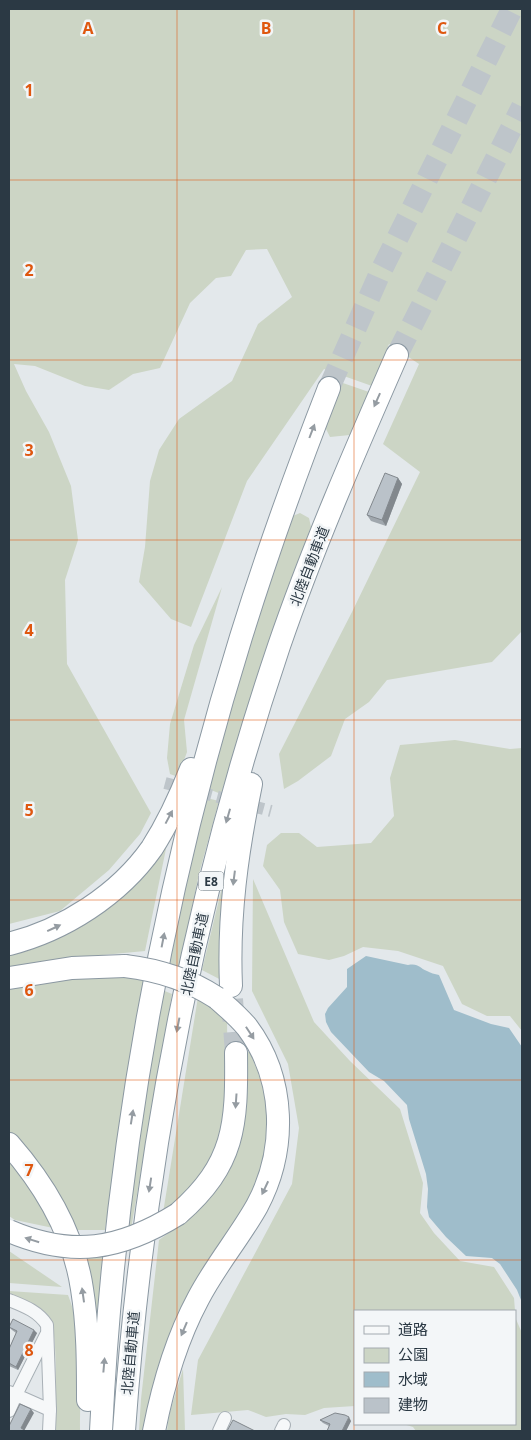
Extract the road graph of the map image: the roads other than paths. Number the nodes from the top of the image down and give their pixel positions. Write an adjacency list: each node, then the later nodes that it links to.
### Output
1 (397, 355): 4 (highway, 北陸自動車道 / E8, one-way to 4)
2 (329, 388): 3 (highway, 北陸自動車道 / E8, one-way to 2)
3 (299, 467): 5 (highway, one-way to 3); 19 (highway, 北陸自動車道 / E8, one-way to 3)
4 (311, 559): 7 (highway, one-way to 7); 20 (highway, 北陸自動車道 / E8, one-way to 20)
5 (9, 944)
6 (9, 978): 7 (highway, bridge)
7 (224, 992): 21 (highway, one-way to 21)
8 (236, 1052): 10 (highway, one-way to 10, bridge)
9 (9, 1144): 18 (highway, one-way to 9)
10 (9, 1231)
11 (9, 1300): 12 (street)
12 (47, 1333): 13 (street); 14 (street)
13 (12, 1394): 14 (street); 15 (street)
14 (50, 1410): 17 (street)
15 (9, 1411)
16 (225, 1418): 22 (street)
17 (49, 1431)
18 (89, 1431)
19 (101, 1431)
20 (124, 1431)
21 (154, 1431)
22 (220, 1431)

